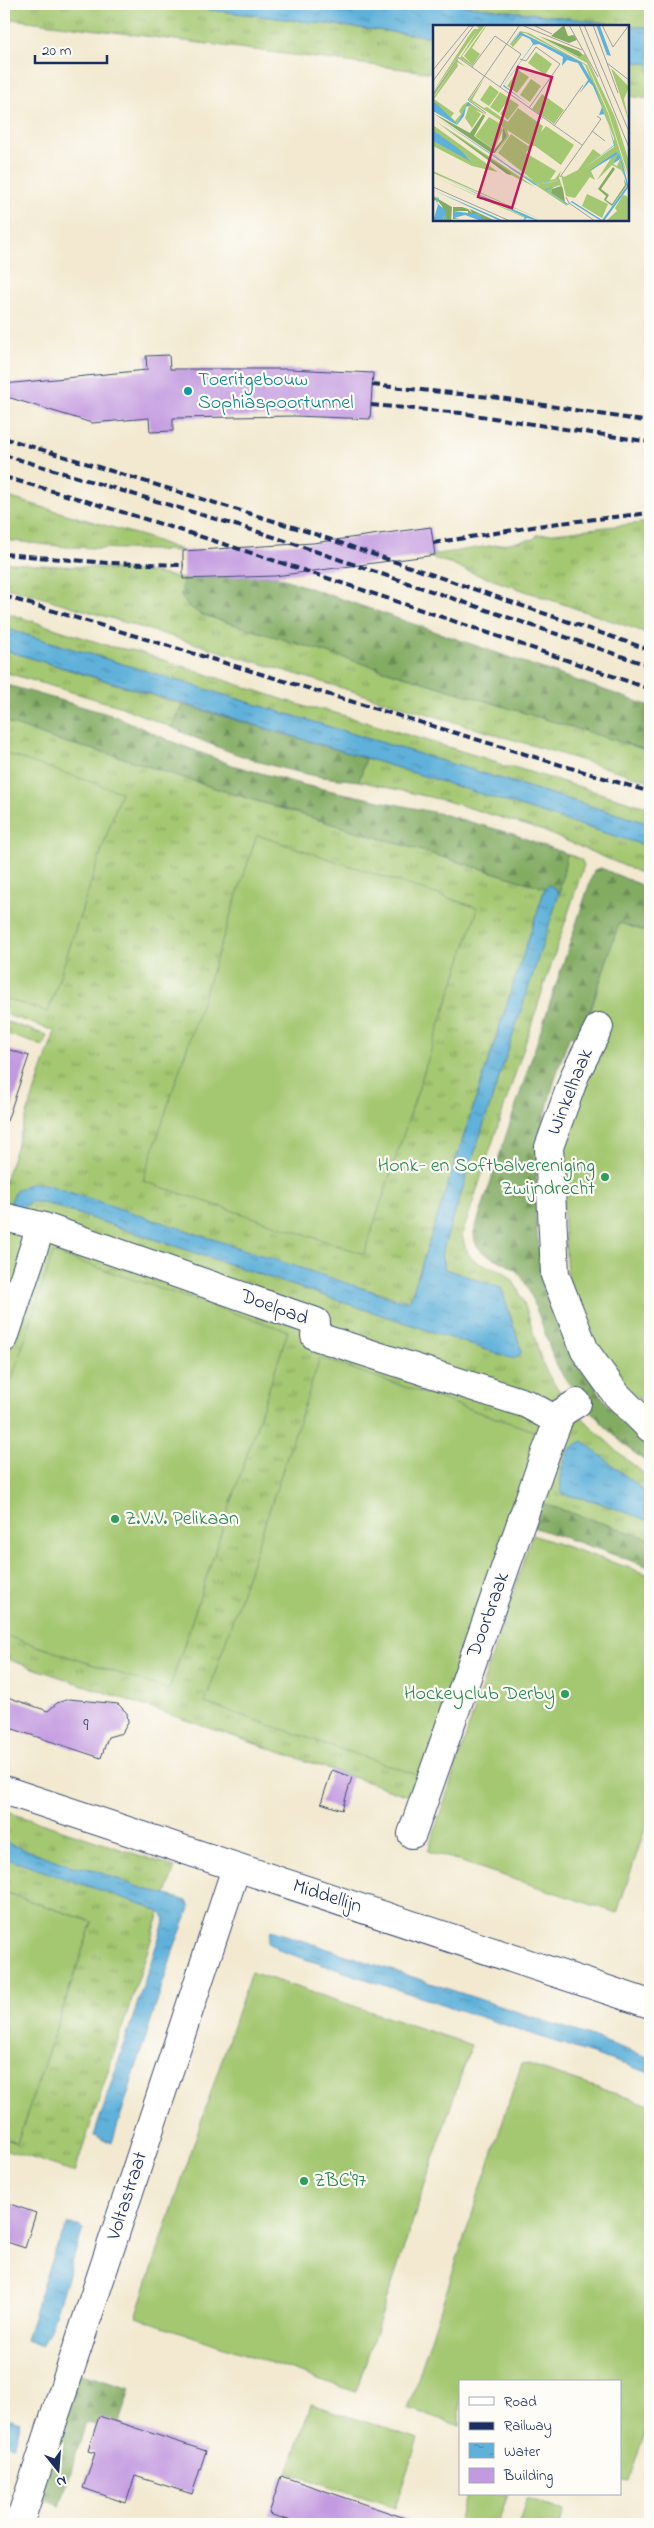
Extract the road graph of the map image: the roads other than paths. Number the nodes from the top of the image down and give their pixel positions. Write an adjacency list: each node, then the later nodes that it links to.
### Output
1 (599, 1027): 6 (street, Winkelhaak)
2 (4, 1217): 3 (street, Doelpad)
3 (41, 1226): 4 (street); 5 (street, Doelpad)
4 (4, 1338)
5 (568, 1412): 8 (street, Doorbraak)
6 (650, 1428)
7 (4, 1790): 9 (street, Middellijn)
8 (412, 1834)
9 (236, 1868): 10 (street, Middellijn); 11 (street, Voltastraat)
10 (650, 2004)
11 (19, 2524)

